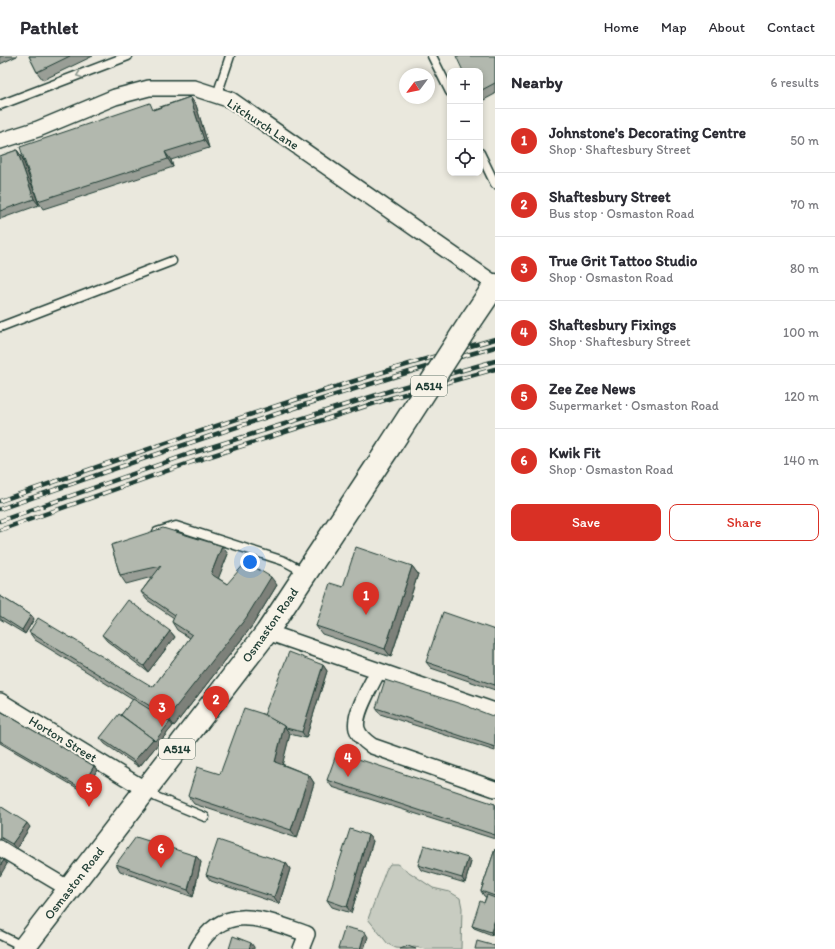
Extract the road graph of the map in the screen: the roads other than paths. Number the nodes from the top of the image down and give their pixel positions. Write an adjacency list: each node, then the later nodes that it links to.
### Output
1 (128, 56): 6 (lane, one-way to 6)
2 (230, 56): 5 (lane)
3 (432, 56): 4 (lane)
4 (447, 86)
5 (217, 96): 7 (street, Litchurch Lane); 11 (street, Litchurch Lane)
6 (0, 105)
7 (0, 141)
8 (483, 159): 9 (lane)
9 (495, 184)
10 (172, 261): 12 (lane)
11 (495, 285): 14 (main road, Osmaston Road / A514, bridge)
12 (0, 327)
13 (148, 535): 14 (lane)
14 (306, 573): 15 (main road, Osmaston Road / A514)
15 (267, 632): 16 (street); 20 (main road, Osmaston Road / A514)
16 (378, 671): 18 (street); 19 (street)
17 (0, 701): 20 (street, Horton Street)
18 (495, 711)
19 (495, 789)
20 (146, 790): 21 (lane); 23 (main road, Osmaston Road / A514)
21 (205, 817)
22 (0, 848): 23 (street)
23 (69, 889): 25 (main road, Osmaston Road / A514)
24 (0, 935): 25 (lane)
25 (24, 948)
26 (197, 949): 27 (street)
27 (302, 949)

